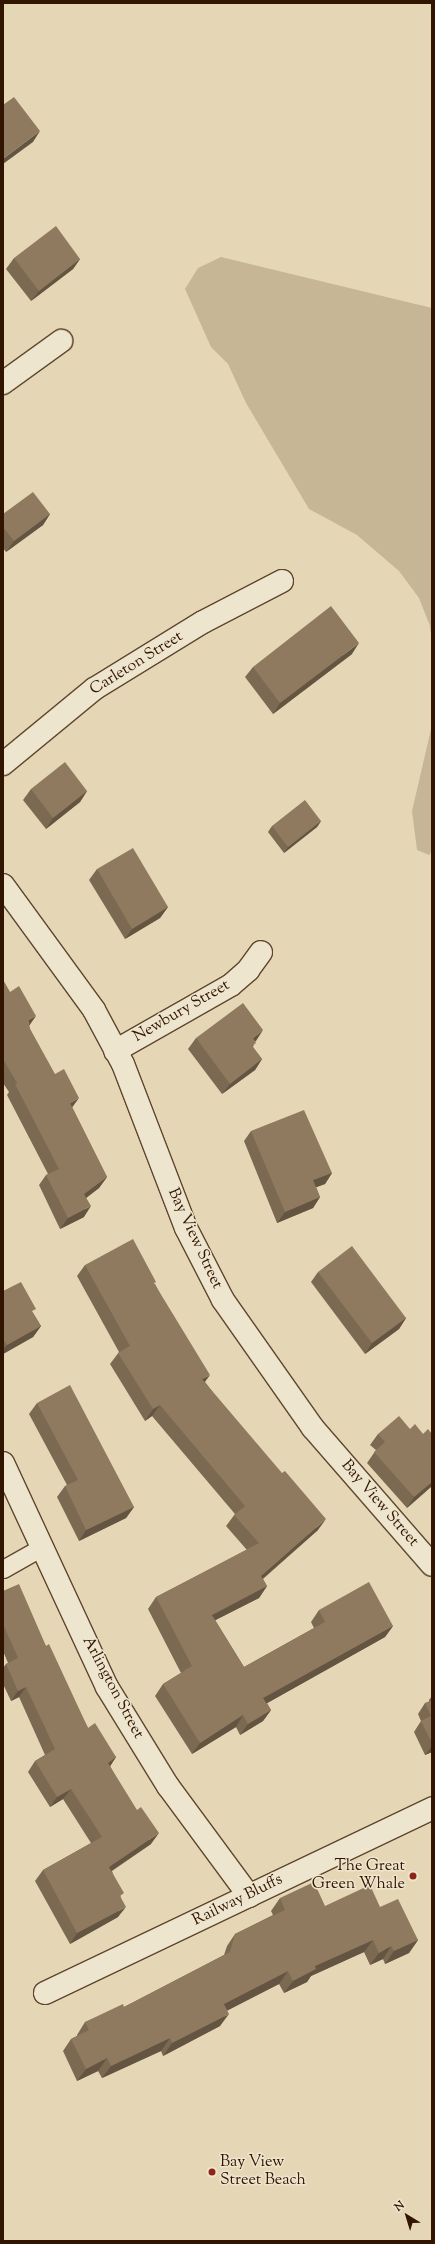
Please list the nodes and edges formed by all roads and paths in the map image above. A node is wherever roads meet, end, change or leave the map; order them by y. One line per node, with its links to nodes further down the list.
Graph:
1 (61, 341): 2 (street)
2 (3, 383)
3 (282, 581): 4 (street, Carleton Street)
4 (3, 764)
5 (3, 885): 7 (street, Bay View Street)
6 (261, 952): 7 (street, Newbury Street)
7 (115, 1051): 10 (street, Bay View Street)
8 (3, 1463): 9 (street, Arlington Street)
9 (42, 1547): 11 (lane); 13 (street, Arlington Street)
10 (432, 1565)
11 (3, 1570)
12 (432, 1808): 13 (street, Railway Bluffs)
13 (249, 1896): 14 (street, Railway Bluffs)
14 (45, 1993)

